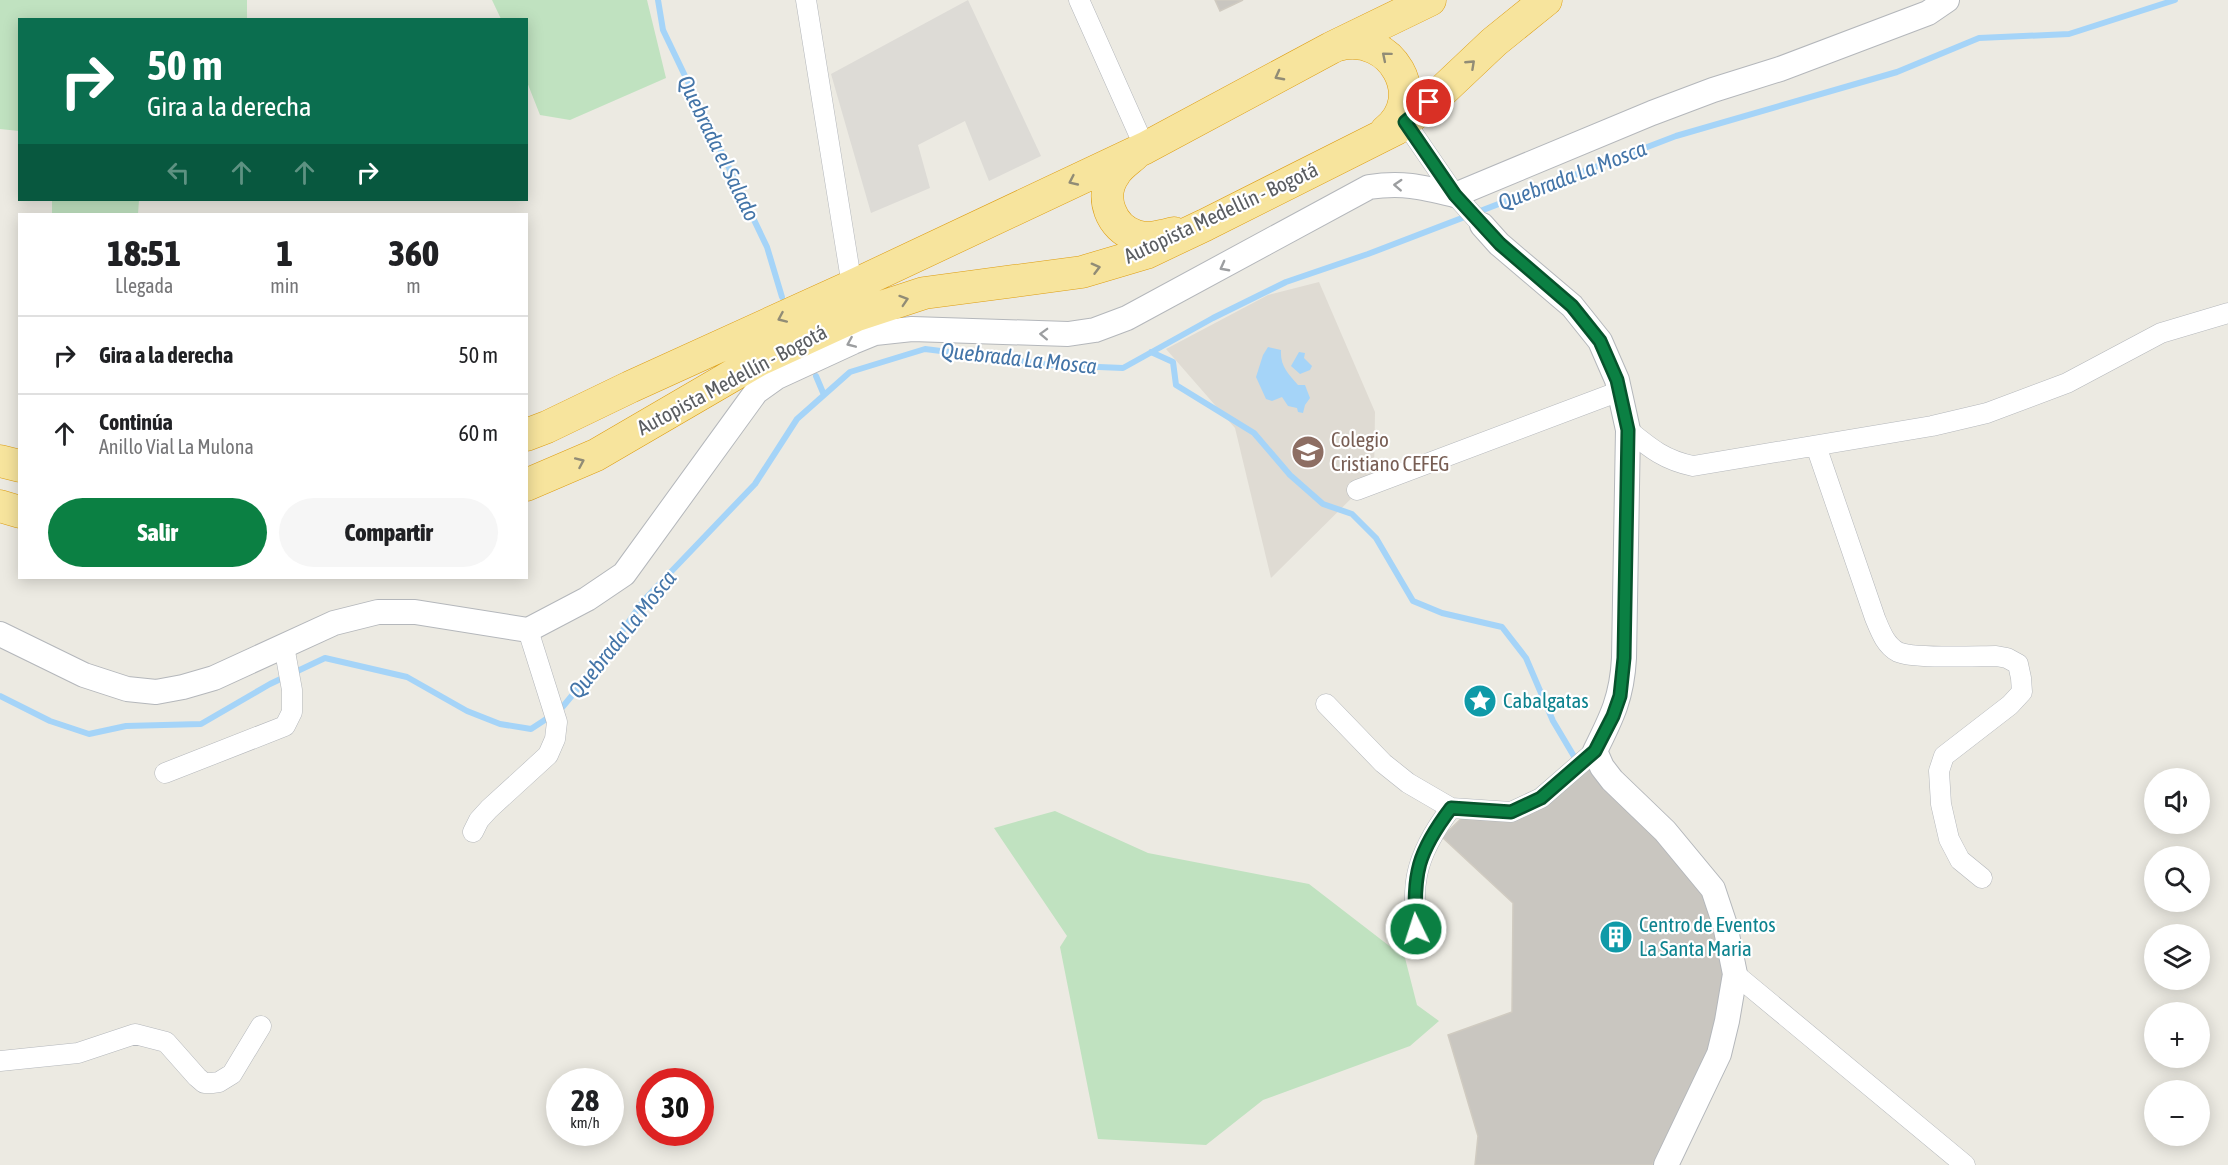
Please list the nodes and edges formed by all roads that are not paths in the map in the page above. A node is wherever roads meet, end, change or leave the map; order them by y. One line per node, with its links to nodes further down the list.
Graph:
1 (806, 0): 12 (street)
2 (1079, 0): 9 (street)
3 (1430, 0): 6 (highway, Autopista Medellín - Bogotá)
4 (1546, 0): 7 (highway, Autopista Medellín - Bogotá, one-way to 4)
5 (1947, 0): 10 (street)
6 (1331, 48): 8 (highway, one-way to 6); 9 (highway, Autopista Medellín - Bogotá, one-way to 9)
7 (1405, 122): 8 (highway, Autopista Medellín - Bogotá); 10 (street)
8 (1376, 139): 11 (highway, Autopista Medellín - Bogotá)
9 (1145, 148): 11 (highway); 12 (highway, Autopista Medellín - Bogotá, one-way to 12)
10 (1468, 209): 14 (street); 24 (street, one-way to 24)
11 (1205, 225): 20 (highway, Autopista Medellín - Bogotá, one-way to 11)
12 (852, 286): 16 (highway, Autopista Medellín - Bogotá, one-way to 16)
13 (2228, 313): 17 (street)
14 (1620, 391): 15 (street); 21 (street)
15 (1628, 430): 17 (street); 28 (street)
16 (528, 434)
17 (1816, 446): 32 (street)
18 (0, 460): 19 (highway)
19 (18, 465)
20 (528, 484)
21 (1357, 489)
22 (0, 506): 23 (highway)
23 (18, 511)
24 (528, 630): 26 (street); 31 (street)
25 (0, 634): 26 (street)
26 (285, 656): 29 (street)
27 (1326, 705): 30 (street)
28 (1592, 754): 30 (street); 34 (street)
29 (165, 773)
30 (1451, 808): 33 (street)
31 (473, 832)
32 (1982, 878)
33 (1421, 949)
34 (1735, 974): 37 (street); 38 (street)
35 (261, 1026): 36 (street)
36 (0, 1061)
37 (1666, 1165)
38 (1965, 1165)

